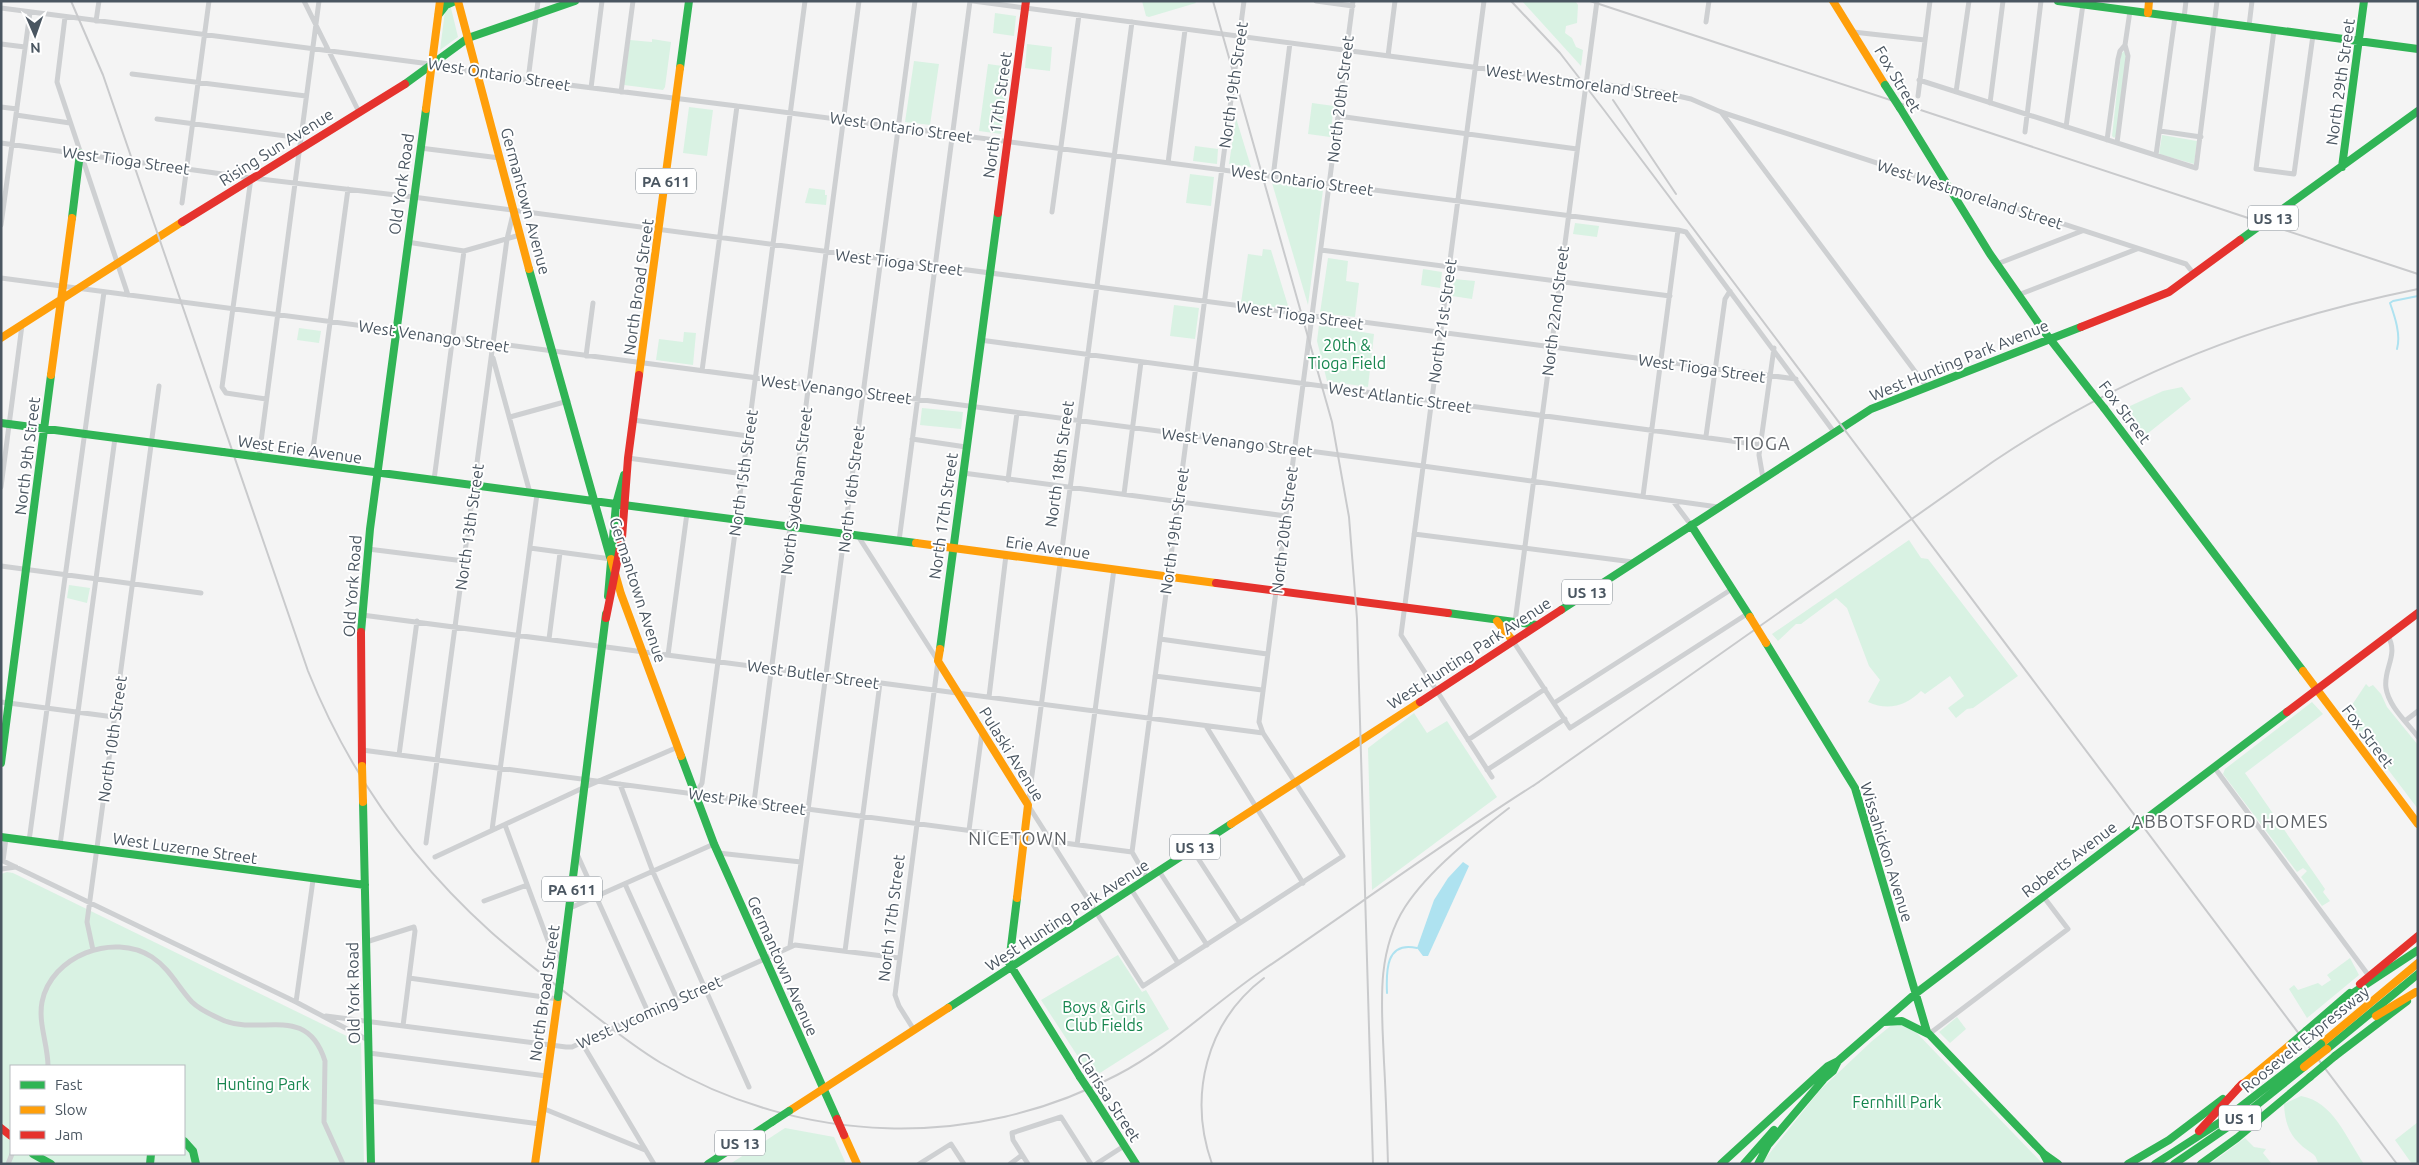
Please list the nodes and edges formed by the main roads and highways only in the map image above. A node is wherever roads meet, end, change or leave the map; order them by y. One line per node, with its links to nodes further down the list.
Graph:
1 (440, 1): 11 (main road, Old York Road)
2 (457, 1): 11 (main road); 12 (main road, Germantown Avenue)
3 (575, 1): 12 (main road, Rising Sun Avenue)
4 (689, 1): 24 (main road, North Broad Street / PA 611)
5 (1833, 1): 21 (main road, Fox Street, bridge)
6 (2058, 1): 10 (main road)
7 (2149, 1): 10 (main road)
8 (2364, 1): 13 (main road, North 29th Street)
9 (1025, 4): 30 (main road, North 17th Street)
10 (2148, 13): 13 (main road)
11 (438, 16): 15 (main road, Old York Road)
12 (468, 38): 15 (main road, Rising Sun Avenue); 26 (main road, Germantown Avenue)
13 (2359, 41): 14 (main road); 18 (main road, North 29th Street)
14 (2418, 49)
15 (432, 64): 19 (main road, Rising Sun Avenue); 25 (main road, Old York Road)
16 (2418, 111): 18 (main road, West Hunting Park Avenue / US 13)
17 (80, 153): 19 (main road, North 9th Street)
18 (2342, 167): 21 (main road, West Hunting Park Avenue / US 13)
19 (60, 300): 20 (main road, Rising Sun Avenue); 23 (main road, North 9th Street)
20 (1, 338)
21 (2050, 338): 29 (main road, West Hunting Park Avenue / US 13); 39 (main road, Fox Street, bridge)
22 (6, 424): 23 (main road, West Erie Avenue)
23 (45, 429): 25 (main road, West Erie Avenue, bridge); 40 (main road, North 9th Street)
24 (628, 458): 27 (main road, North Broad Street / PA 611); 28 (main road, North Broad Street / PA 611)
25 (376, 472): 26 (main road, West Erie Avenue); 45 (main road, Old York Road, bridge)
26 (595, 501): 27 (main road, Erie Avenue); 31 (main road, Germantown Avenue)
27 (616, 504): 28 (main road, Erie Avenue); 31 (main road, North Broad Street / PA 611)
28 (626, 505): 30 (main road, Erie Avenue); 32 (main road, North Broad Street / PA 611)
29 (1691, 525): 36 (main road, West Hunting Park Avenue / US 13); 52 (main road, Wissahickon Avenue, bridge)
30 (952, 548): 35 (main road, Erie Avenue); 38 (main road, North 17th Street)
31 (611, 559): 32 (main road, Germantown Avenue); 34 (main road, North Broad Street / PA 611)
32 (616, 580): 34 (main road, North Broad Street / PA 611); 62 (main road, Germantown Avenue)
33 (2418, 613): 39 (main road, Roberts Avenue)
34 (606, 618): 70 (main road, North Broad Street / PA 611, bridge)
35 (1497, 621): 36 (main road, Erie Avenue); 37 (main road)
36 (1537, 625): 37 (main road, West Hunting Park Avenue / US 13)
37 (1513, 641): 49 (main road, West Hunting Park Avenue / US 13)
38 (938, 662): 42 (main road, Pulaski Avenue)
39 (2317, 690): 43 (main road, Fox Street); 52 (main road, Roberts Avenue)
40 (5, 702): 41 (main road, North 9th Street)
41 (1, 762)
42 (1028, 805): 49 (main road, North 18th Street)
43 (2418, 824)
44 (4, 838): 45 (main road, West Luzerne Street)
45 (365, 885): 69 (main road, Old York Road)
46 (2418, 936): 53 (main road)
47 (2418, 950): 53 (main road)
48 (2418, 963): 57 (main road, Roosevelt Expressway / US 1)
49 (1011, 969): 62 (main road, West Hunting Park Avenue / US 13); 73 (main road, Clarissa Street, bridge)
50 (2418, 974): 55 (main road, Roosevelt Expressway / US 1)
51 (2417, 992): 55 (main road); 82 (main road, bridge)
52 (1915, 994): 54 (main road, Roberts Avenue); 56 (main road, Wissahickon Avenue)
53 (2346, 997): 61 (main road, bridge)
54 (1882, 1022): 56 (main road); 58 (main road, Roberts Avenue)
55 (2361, 1022): 57 (main road, Roosevelt Expressway / US 1)
56 (1929, 1034): 65 (main road, Wissahickon Avenue)
57 (2324, 1046): 59 (main road, Roosevelt Expressway / US 1, bridge)
58 (1838, 1061): 60 (main road, Roberts Avenue); 74 (main road, Roberts Avenue)
59 (2302, 1064): 64 (main road, Roosevelt Expressway / US 1); 81 (main road, Roosevelt Expressway / US 1)
60 (1823, 1080): 75 (main road, Roberts Avenue); 76 (main road)
61 (2242, 1084): 64 (main road); 79 (main road)
62 (823, 1089): 71 (main road, West Hunting Park Avenue / US 13, bridge); 72 (main road, Germantown Avenue, bridge)
63 (185, 1142): 67 (main road)
64 (2183, 1147): 80 (main road, Roosevelt Expressway / US 1)
65 (2043, 1153): 77 (main road, Wissahickon Avenue); 78 (main road, Wissahickon Avenue)
66 (35, 1155): 68 (main road)
67 (197, 1162)
68 (52, 1164)
69 (371, 1164)
70 (535, 1164)
71 (708, 1164)
72 (857, 1164)
73 (1136, 1164)
74 (1722, 1164)
75 (1744, 1164)
76 (1758, 1164)
77 (2049, 1164)
78 (2058, 1164)
79 (2128, 1164)
80 (2155, 1164)
81 (2174, 1164)
82 (2200, 1164)

